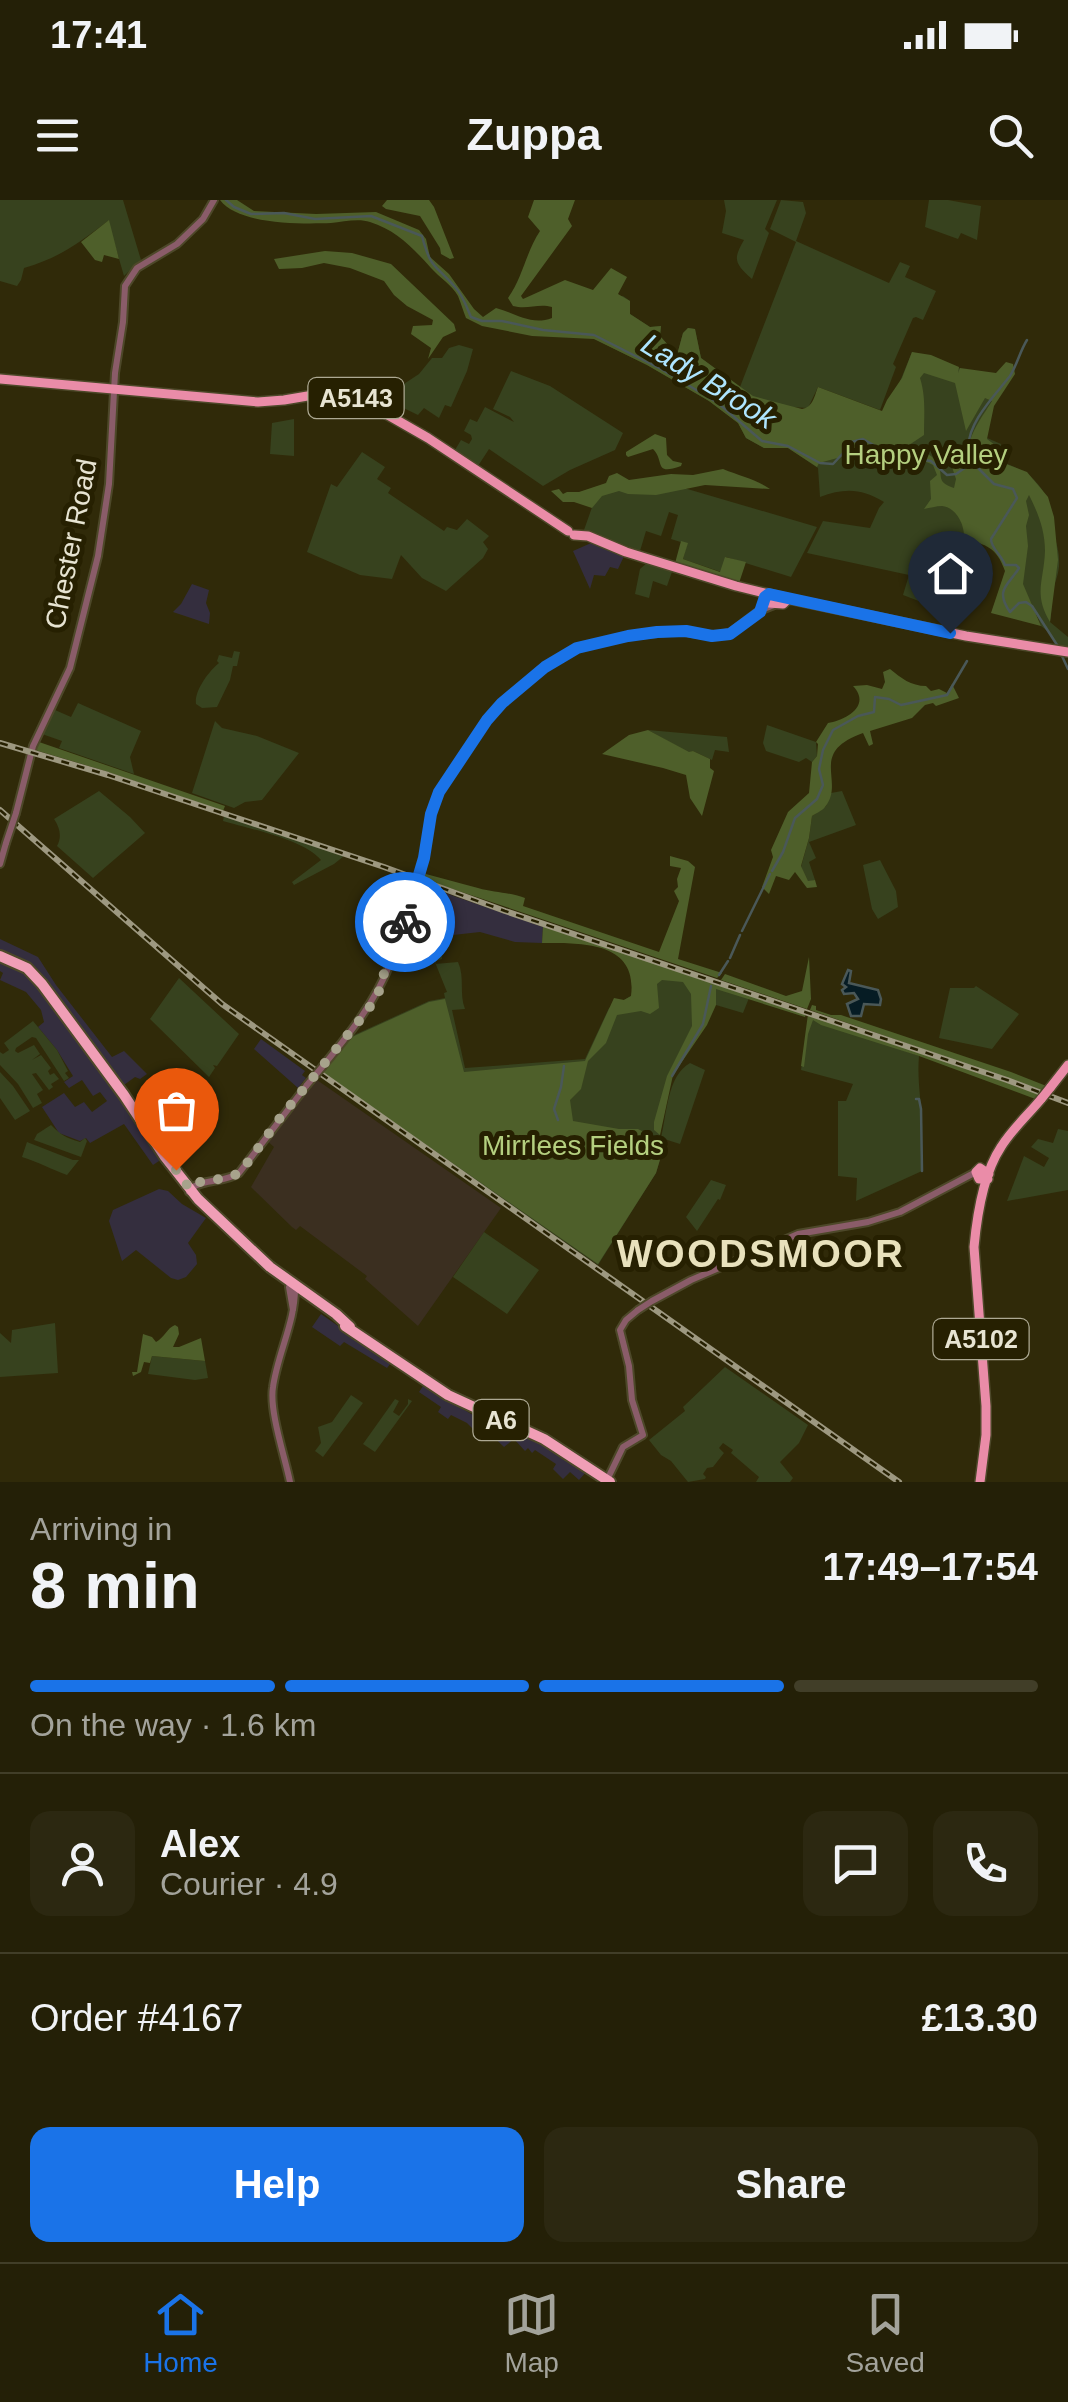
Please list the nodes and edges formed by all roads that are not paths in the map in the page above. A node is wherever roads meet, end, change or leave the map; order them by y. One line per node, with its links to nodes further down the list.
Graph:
1 (214, 200): 3 (street, Chester Road)
2 (0, 379): 3 (main road, A5143)
3 (114, 390): 4 (main road, A5143); 8 (street, Chester Road, bridge)
4 (766, 597): 5 (main road); 6 (street)
5 (786, 601): 6 (street); 7 (main road)
6 (760, 612): 12 (street, bridge)
7 (1062, 651)
8 (0, 864)
9 (0, 956): 12 (highway, A6)
10 (1068, 1066): 11 (main road, A5102, bridge)
11 (980, 1176): 15 (street, bridge); 17 (main road, A5102)
12 (196, 1192): 13 (highway, A6)
13 (294, 1295): 14 (highway, A6); 14 (highway, A6); 16 (street)
14 (350, 1328): 15 (highway, A6)
15 (609, 1481)
16 (290, 1482)
17 (980, 1482)

